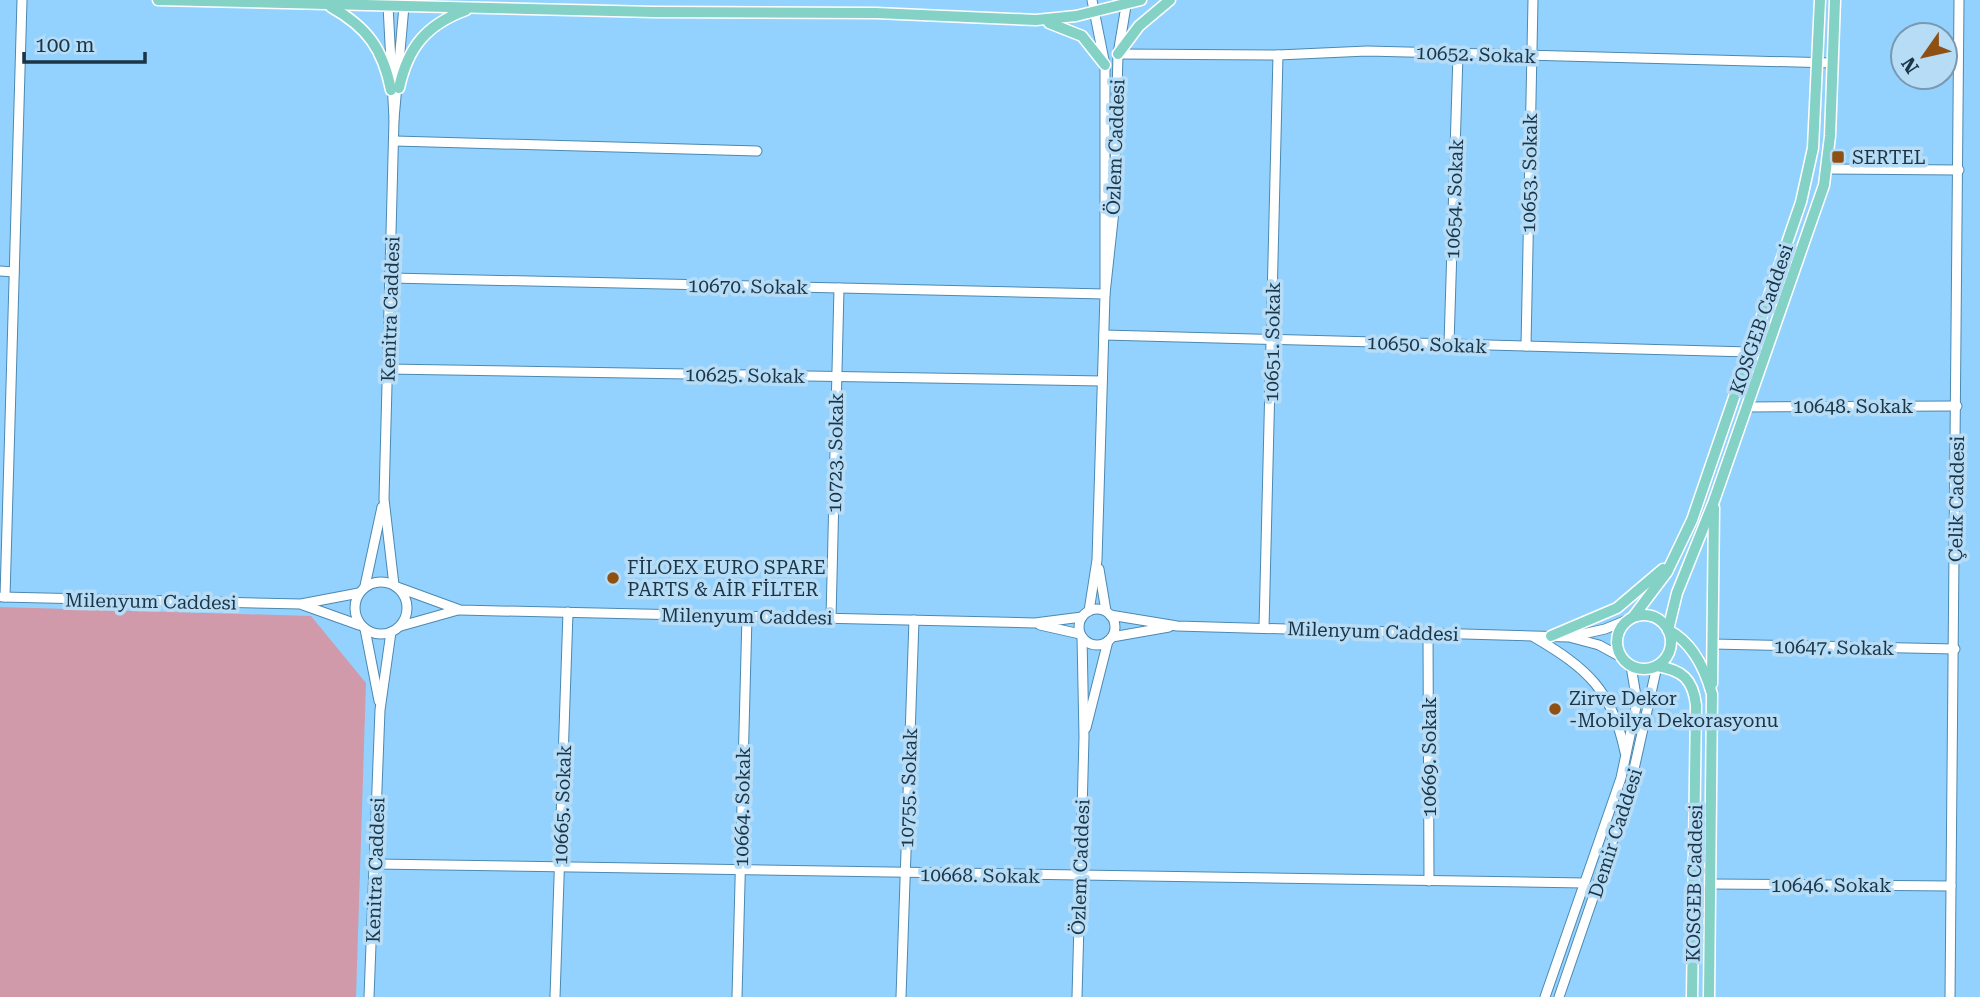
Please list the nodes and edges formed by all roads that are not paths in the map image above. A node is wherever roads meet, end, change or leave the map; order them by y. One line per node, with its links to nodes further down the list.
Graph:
1 (22, 0): 30 (street)
2 (158, 0): 11 (main road)
3 (1093, 0): 15 (street, Özlem Caddesi)
4 (1141, 0): 10 (main road)
5 (1170, 0): 17 (main road)
6 (1533, 0): 20 (street, 10653. Sokak)
7 (1820, 0): 21 (main road, KOSGEB Caddesi)
8 (1835, 0): 22 (main road, KOSGEB Caddesi)
9 (1959, 0): 28 (street, Çelik Caddesi)
10 (1127, 2): 15 (main road); 17 (street, Özlem Caddesi)
11 (328, 5): 12 (main road); 24 (main road)
12 (388, 6): 13 (main road); 24 (street, Kenitra Caddesi)
13 (404, 6): 14 (main road); 24 (street, Kenitra Caddesi)
14 (475, 8): 16 (main road); 24 (main road)
15 (1095, 12): 16 (main road); 23 (street, Özlem Caddesi)
16 (1036, 20): 23 (main road)
17 (1118, 54): 19 (street, 10652. Sokak); 33 (street, Özlem Caddesi)
18 (1458, 54): 19 (street, 10652. Sokak); 20 (street, 10652. Sokak); 36 (street, 10654. Sokak)
19 (1278, 55): 35 (street, 10651. Sokak)
20 (1531, 56): 21 (street, 10652. Sokak); 37 (street, 10653. Sokak)
21 (1818, 63): 22 (street, 10652. Sokak); 38 (main road, KOSGEB Caddesi)
22 (1833, 64): 27 (main road, KOSGEB Caddesi)
23 (1105, 65): 33 (street, Özlem Caddesi)
24 (395, 89): 25 (street, Kenitra Caddesi)
25 (395, 141): 26 (street); 31 (street, Kenitra Caddesi)
26 (757, 151)
27 (1827, 169): 28 (street); 43 (main road, KOSGEB Caddesi)
28 (1959, 170): 42 (street, Çelik Caddesi)
29 (0, 271): 30 (street)
30 (14, 272): 50 (street)
31 (391, 278): 32 (street, 10670. Sokak); 39 (street, Kenitra Caddesi)
32 (839, 288): 33 (street, 10670. Sokak); 40 (street, 10723. Sokak)
33 (1105, 294): 34 (street, Özlem Caddesi)
34 (1104, 335): 35 (street, 10650. Sokak); 41 (street, Özlem Caddesi)
35 (1272, 340): 36 (street, 10650. Sokak); 64 (street, 10651. Sokak)
36 (1449, 344): 37 (street, 10650. Sokak)
37 (1526, 346): 38 (street, 10650. Sokak)
38 (1750, 352): 46 (main road, KOSGEB Caddesi)
39 (388, 369): 40 (street, 10625. Sokak); 44 (street, Kenitra Caddesi)
40 (837, 376): 41 (street, 10625. Sokak); 57 (street, 10723. Sokak)
41 (1102, 381): 47 (street, Özlem Caddesi)
42 (1957, 406): 43 (street, 10648. Sokak); 74 (street, Çelik Caddesi)
43 (1748, 407): 45 (main road, KOSGEB Caddesi)
44 (384, 499): 48 (street); 49 (street)
45 (1714, 501): 65 (main road, KOSGEB Caddesi); 73 (main road, KOSGEB Caddesi)
46 (1677, 554): 58 (main road, KOSGEB Caddesi); 70 (main road)
47 (1097, 560): 54 (street, Özlem Caddesi); 55 (street, Özlem Caddesi)
48 (395, 586): 49 (street); 52 (street); 61 (street)
49 (362, 589): 51 (street); 63 (street)
50 (2, 597): 51 (street, Milenyum Caddesi)
51 (302, 604): 63 (street)
52 (460, 610): 53 (street, Milenyum Caddesi); 61 (street)
53 (568, 612): 56 (street, Milenyum Caddesi); 83 (street, 10665. Sokak)
54 (1108, 613): 55 (street); 62 (street); 72 (street)
55 (1085, 614): 60 (street); 68 (street)
56 (747, 616): 57 (street, Milenyum Caddesi); 84 (street, 10664. Sokak)
57 (831, 618): 59 (street, Milenyum Caddesi)
58 (1630, 618): 65 (main road); 71 (street, Milenyum Caddesi); 75 (main road)
59 (914, 620): 60 (street, Milenyum Caddesi); 85 (street, 10755. Sokak)
60 (1035, 623): 68 (street)
61 (401, 626): 66 (street)
62 (1177, 626): 64 (street, Milenyum Caddesi); 72 (street)
63 (363, 627): 66 (street); 79 (street)
64 (1264, 628): 67 (street, Milenyum Caddesi)
65 (1668, 630): 77 (main road); 78 (main road, KOSGEB Caddesi)
66 (391, 632): 79 (street)
67 (1428, 633): 69 (street, Milenyum Caddesi); 87 (street, 10669. Sokak)
68 (1081, 635): 72 (street); 80 (street, Özlem Caddesi)
69 (1533, 636): 70 (street, Milenyum Caddesi); 81 (street)
70 (1551, 636): 71 (street, Milenyum Caddesi)
71 (1569, 637): 75 (street, Milenyum Caddesi)
72 (1110, 639): 80 (street, Özlem Caddesi)
73 (1713, 644): 74 (street, 10647. Sokak); 78 (main road, KOSGEB Caddesi)
74 (1955, 649): 90 (street, Çelik Caddesi)
75 (1621, 657): 76 (main road)
76 (1631, 666): 77 (main road); 81 (street, Demir Caddesi)
77 (1657, 666): 97 (street, Demir Caddesi); 98 (main road, KOSGEB Caddesi)
78 (1712, 694): 89 (main road, KOSGEB Caddesi)
79 (380, 710): 82 (street, Kenitra Caddesi)
80 (1084, 737): 86 (street, Özlem Caddesi)
81 (1626, 757): 88 (street, Demir Caddesi)
82 (375, 864): 83 (street, 10668. Sokak); 91 (street, Kenitra Caddesi)
83 (559, 868): 84 (street, 10668. Sokak); 92 (street, 10665. Sokak)
84 (740, 871): 85 (street, 10668. Sokak); 93 (street, 10664. Sokak)
85 (905, 874): 86 (street, 10668. Sokak); 94 (street, 10755. Sokak)
86 (1080, 877): 87 (street, 10668. Sokak); 95 (street, Özlem Caddesi)
87 (1429, 881): 88 (street, 10668. Sokak)
88 (1584, 883): 96 (street, Demir Caddesi)
89 (1710, 884): 90 (street, 10646. Sokak); 99 (main road, KOSGEB Caddesi)
90 (1951, 886): 100 (street, Çelik Caddesi)
91 (372, 994)
92 (555, 997)
93 (737, 997)
94 (901, 997)
95 (1077, 997)
96 (1545, 997)
97 (1559, 997)
98 (1692, 997)
99 (1709, 997)
100 (1950, 997)

